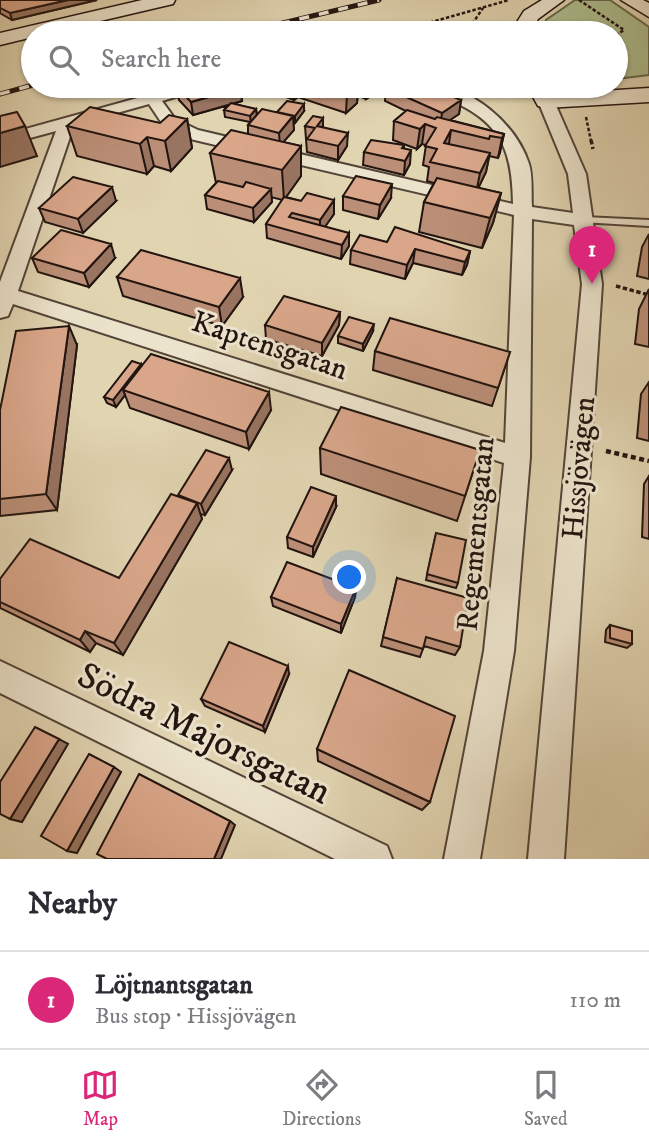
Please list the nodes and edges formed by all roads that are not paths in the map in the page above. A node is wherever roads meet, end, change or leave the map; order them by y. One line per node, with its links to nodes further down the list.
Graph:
1 (128, 0): 6 (main road)
2 (166, 0): 7 (main road)
3 (555, 0): 8 (main road)
4 (630, 0): 5 (main road)
5 (649, 10)
6 (35, 21)
7 (77, 21)
8 (527, 21)
9 (21, 24): 10 (main road)
10 (0, 29)
11 (21, 34): 12 (main road)
12 (0, 39)
13 (649, 82): 14 (main road)
14 (628, 84)
15 (628, 94): 16 (main road)
16 (649, 95)
17 (152, 98): 20 (street); 22 (street)
18 (459, 98): 22 (street, Regementsgatan)
19 (544, 98): 23 (street, Hissjövägen)
20 (67, 122): 21 (street); 25 (street)
21 (0, 141)
22 (523, 212): 23 (street); 26 (street, Regementsgatan)
23 (584, 220): 24 (lane); 30 (street, Hissjövägen)
24 (649, 223)
25 (2, 302): 26 (street, Kaptensgatan)
26 (517, 457): 29 (street, Regementsgatan)
27 (0, 677): 28 (street, Södra Majorsgatan)
28 (374, 859)
29 (462, 859)
30 (546, 859)

